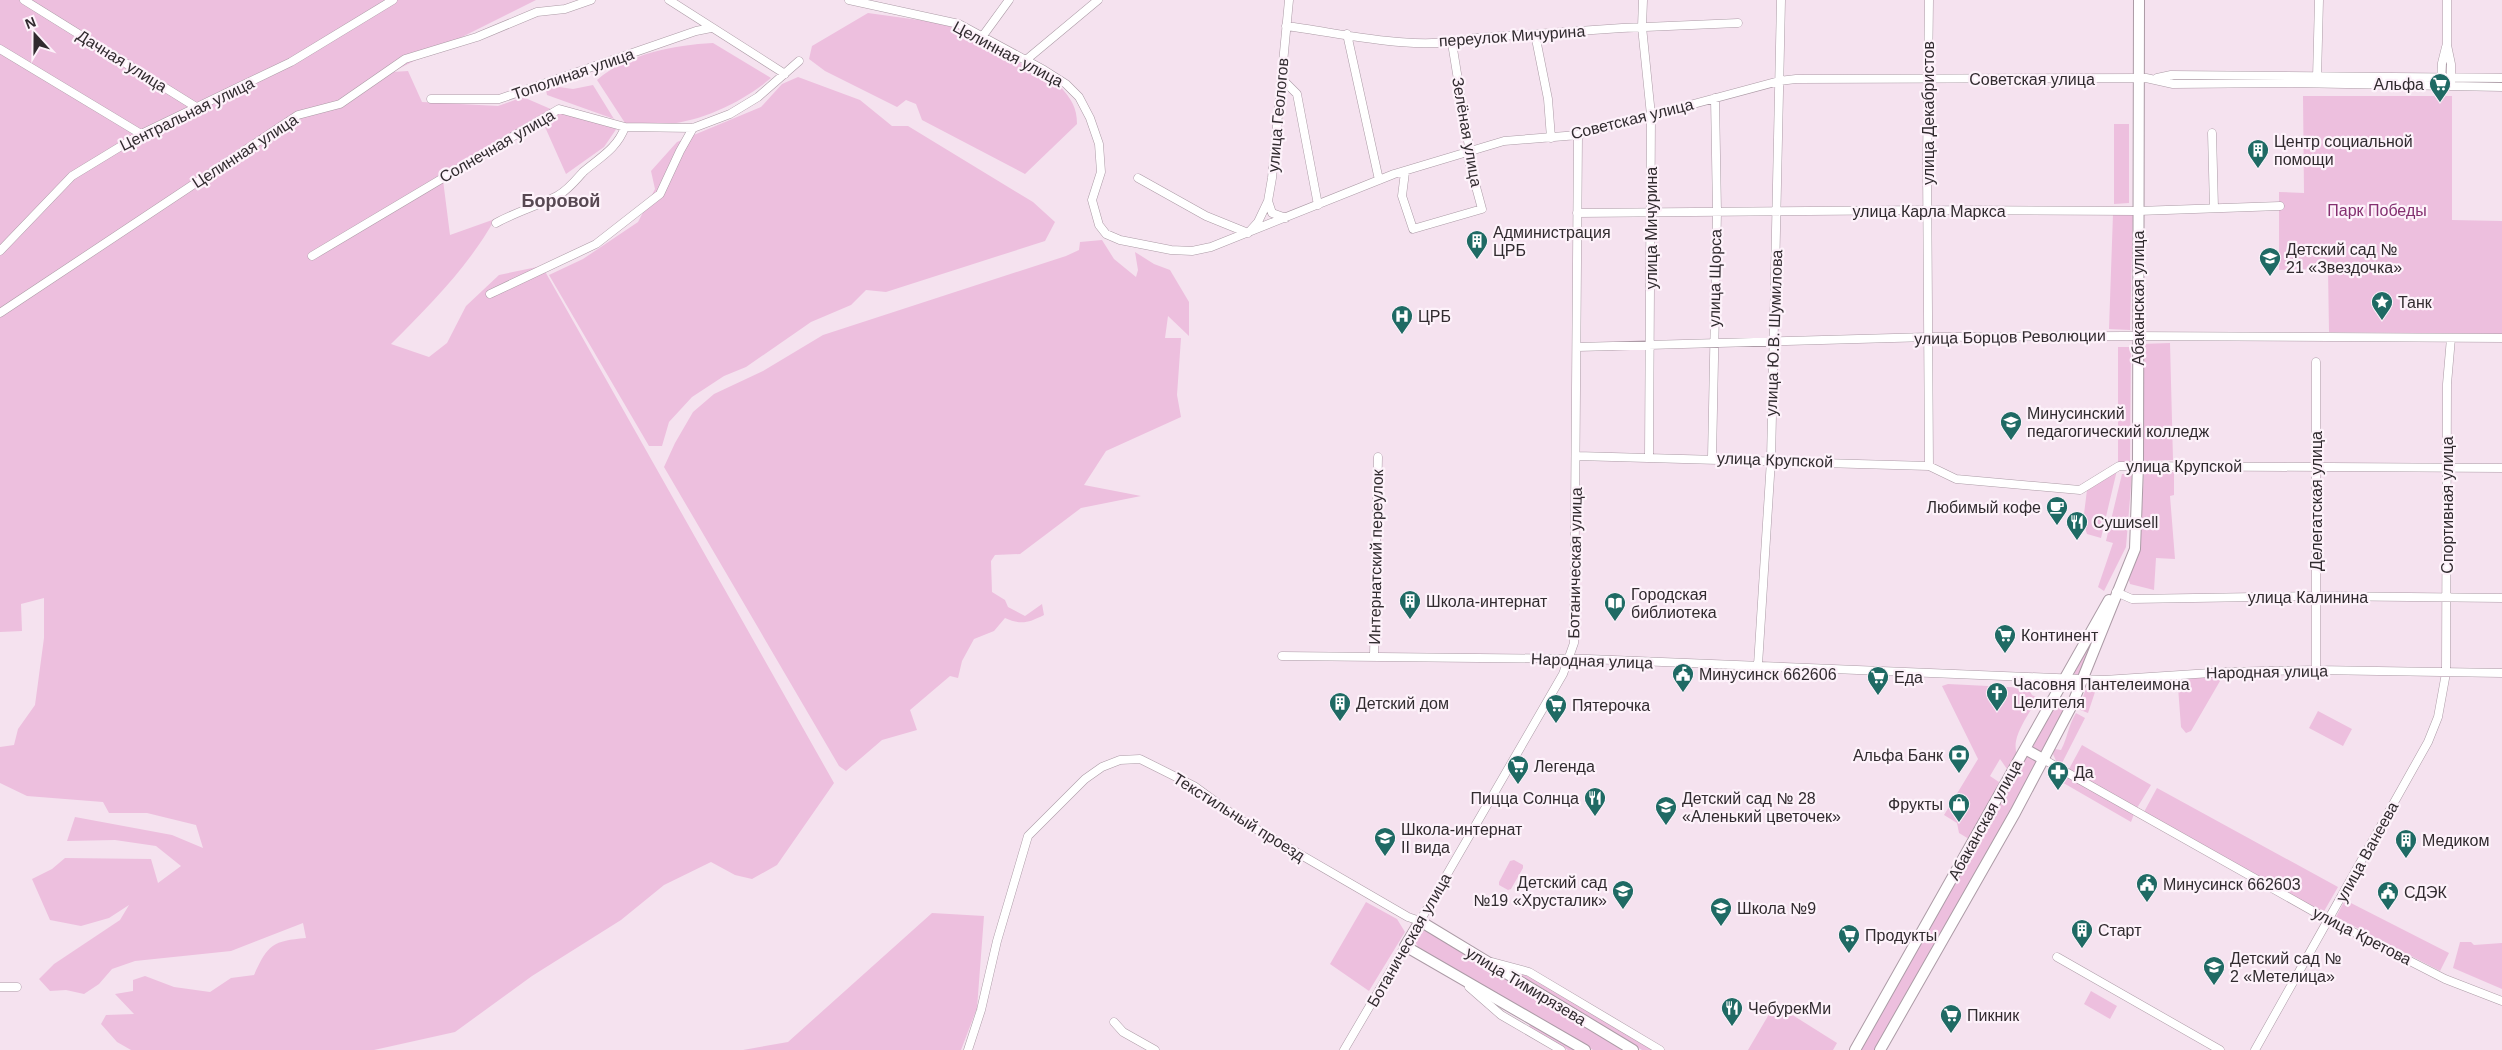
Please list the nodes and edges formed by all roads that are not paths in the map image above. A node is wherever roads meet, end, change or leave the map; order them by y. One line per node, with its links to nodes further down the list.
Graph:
1 (24, 0): 41 (street, Дачная улица)
2 (393, 0): 41 (street, Центральная улица)
3 (591, 0): 70 (street, Целинная улица)
4 (669, 0): 18 (street)
5 (849, 0): 21 (street, Целинная улица)
6 (1009, 0): 21 (street)
7 (1098, 0): 25 (street)
8 (1289, 0): 16 (street, улица Геологов)
9 (1643, 0): 17 (street, улица Мичурина)
10 (1781, 0): 35 (street, улица Ю.В. Шумилова)
11 (1929, 0): 32 (street, улица Декабристов)
12 (2138, 0): 33 (main road, Абаканская улица)
13 (2319, 0): 34 (street)
14 (2447, 0): 23 (street)
15 (1738, 23): 17 (street, переулок Мичурина)
16 (1286, 26): 19 (street, переулок Мичурина); 28 (street, улица Геологов)
17 (1642, 27): 20 (street, переулок Мичурина); 42 (street, улица Мичурина)
18 (711, 28): 27 (street); 40 (street, Тополиная улица)
19 (1347, 34): 22 (street, переулок Мичурина); 52 (street)
20 (1535, 34): 22 (street, переулок Мичурина); 48 (street)
21 (982, 37): 25 (street, Целинная улица)
22 (1452, 43): 49 (street, Зелёная улица)
23 (2447, 46): 29 (street); 30 (street)
24 (0, 49): 46 (street)
25 (1026, 60): 66 (street, Целинная улица)
26 (799, 62): 27 (street, Солнечная улица)
27 (785, 74): 44 (street, Солнечная улица)
28 (1281, 78): 53 (street, улица Геологов); 54 (street)
29 (2441, 78): 30 (street, Советская улица); 34 (street, Советская улица); 36 (street)
30 (2451, 78): 31 (street, Советская улица); 37 (street)
31 (2502, 78)
32 (1928, 79): 33 (street, Советская улица); 35 (street, Советская улица); 57 (street, улица Декабристов)
33 (2138, 79): 34 (street, Советская улица); 58 (main road, Абаканская улица)
34 (2317, 79): 36 (street, Советская улица)
35 (1779, 81): 39 (street, Советская улица); 61 (street, улица Ю.В. Шумилова)
36 (2442, 87): 37 (street, Советская улица)
37 (2451, 87): 38 (street, Советская улица)
38 (2502, 87)
39 (1715, 98): 42 (street, Советская улица); 60 (street, улица Щорса)
40 (431, 99)
41 (196, 107): 46 (street, Центральная улица)
42 (1652, 115): 47 (street, Советская улица); 59 (street, улица Мичурина)
43 (625, 127): 44 (street, Солнечная улица); 64 (street); 68 (street, Солнечная улица)
44 (694, 128): 69 (street)
45 (2212, 133): 56 (street)
46 (140, 134): 67 (street, Центральная улица)
47 (1578, 135): 48 (street, Советская улица); 62 (street, Ботаническая улица)
48 (1551, 138): 49 (street, Советская улица)
49 (1470, 153): 50 (street, Советская улица); 50 (street, Зелёная улица)
50 (1405, 172): 52 (street, Советская улица)
51 (1138, 178): 65 (street)
52 (1379, 180): 54 (street, Советская улица)
53 (1268, 201): 63 (street); 65 (street, улица Геологов)
54 (1318, 205): 63 (street, Советская улица)
55 (2280, 206): 56 (street, улица Карла Маркса)
56 (2214, 208): 58 (street, улица Карла Маркса)
57 (1928, 210): 58 (street, улица Карла Маркса); 61 (street, улица Карла Маркса); 72 (street, улица Декабристов)
58 (2138, 211): 71 (main road, Абаканская улица)
59 (1652, 212): 60 (street, улица Карла Маркса); 62 (street, улица Карла Маркса); 77 (street, улица Мичурина)
60 (1717, 212): 61 (street, улица Карла Маркса); 76 (street, улица Щорса)
61 (1778, 212): 75 (street, улица Ю.В. Шумилова)
62 (1577, 213): 78 (street, Ботаническая улица)
63 (1286, 218): 65 (street, Советская улица)
64 (496, 223)
65 (1248, 233): 66 (street, Советская улица)
66 (1106, 234)
67 (0, 251)
68 (312, 256)
69 (490, 294)
70 (0, 313)
71 (2138, 336): 72 (street, улица Борцов Революции); 73 (street, улица Борцов Революции); 86 (main road, Абаканская улица)
72 (1928, 337): 75 (street, улица Борцов Революции); 85 (street, улица Декабристов)
73 (2451, 338): 74 (street, улица Борцов Революции); 89 (street, Спортивная улица)
74 (2502, 338)
75 (1774, 342): 76 (street, улица Борцов Революции); 84 (street, улица Ю.В. Шумилова)
76 (1714, 343): 77 (street, улица Борцов Революции); 83 (street, улица Щорса)
77 (1650, 344): 78 (street, улица Борцов Революции); 82 (street, улица Мичурина)
78 (1578, 347): 80 (street, Ботаническая улица)
79 (2316, 362): 87 (street, Делегатская улица)
80 (1577, 456): 82 (street, улица Крупской); 96 (street, Ботаническая улица)
81 (1378, 457): 95 (street, Интернатский переулок)
82 (1649, 457): 83 (street, улица Крупской)
83 (1712, 458): 84 (street, улица Крупской)
84 (1771, 460): 85 (street, улица Крупской); 97 (street, улица Ю.В. Шумилова)
85 (1929, 466): 86 (street, улица Крупской)
86 (2138, 466): 87 (street, улица Крупской); 90 (main road, Абаканская улица)
87 (2316, 467): 89 (street, улица Крупской); 91 (street, Делегатская улица)
88 (2502, 468): 89 (street, улица Крупской)
89 (2447, 469): 92 (street, Спортивная улица)
90 (2116, 592): 91 (street, улица Калинина); 101 (main road, Абаканская улица); 102 (main road, Абаканская улица)
91 (2316, 596): 92 (street, улица Калинина); 98 (street, Делегатская улица)
92 (2446, 598): 93 (street, улица Калинина); 99 (street, Спортивная улица)
93 (2502, 598)
94 (1282, 656): 95 (street, Народная улица)
95 (1374, 658): 96 (street, Народная улица)
96 (1570, 659): 97 (street, Народная улица); 108 (street, Ботаническая улица)
97 (1758, 665): 101 (street, Народная улица)
98 (2316, 670): 99 (street, Народная улица); 102 (street, Народная улица)
99 (2446, 673): 100 (street, Народная улица); 107 (street, улица Ванеева)
100 (2502, 673)
101 (2064, 679): 102 (street, Народная улица); 103 (main road, Абаканская улица)
102 (2084, 679): 104 (main road, Абаканская улица)
103 (2054, 698): 104 (main road); 105 (main road, Абаканская улица)
104 (2072, 705): 106 (main road, Абаканская улица)
105 (2025, 749): 106 (main road); 124 (main road, Абаканская улица)
106 (2043, 760): 107 (street, улица Кретова); 125 (main road, Абаканская улица)
107 (2329, 919): 115 (street, улица Кретова); 127 (street, улица Ванеева)
108 (1420, 921): 109 (main road, Ботаническая улица); 111 (main road, улица Тимирязева); 117 (street, Текстильный проезд)
109 (1405, 946): 112 (main road, улица Тимирязева); 119 (street, Ботаническая улица)
110 (2057, 957): 126 (street)
111 (1482, 959): 122 (main road, улица Тимирязева); 123 (street)
112 (1458, 977): 120 (street); 121 (main road, улица Тимирязева)
113 (0, 987): 114 (street)
114 (17, 987)
115 (2502, 1002)
116 (1114, 1022): 118 (street)
117 (968, 1050)
118 (1155, 1050)
119 (1344, 1050)
120 (1561, 1050)
121 (1585, 1050)
122 (1633, 1050)
123 (1660, 1050)
124 (1856, 1050)
125 (1880, 1050)
126 (2220, 1050)
127 (2255, 1050)

